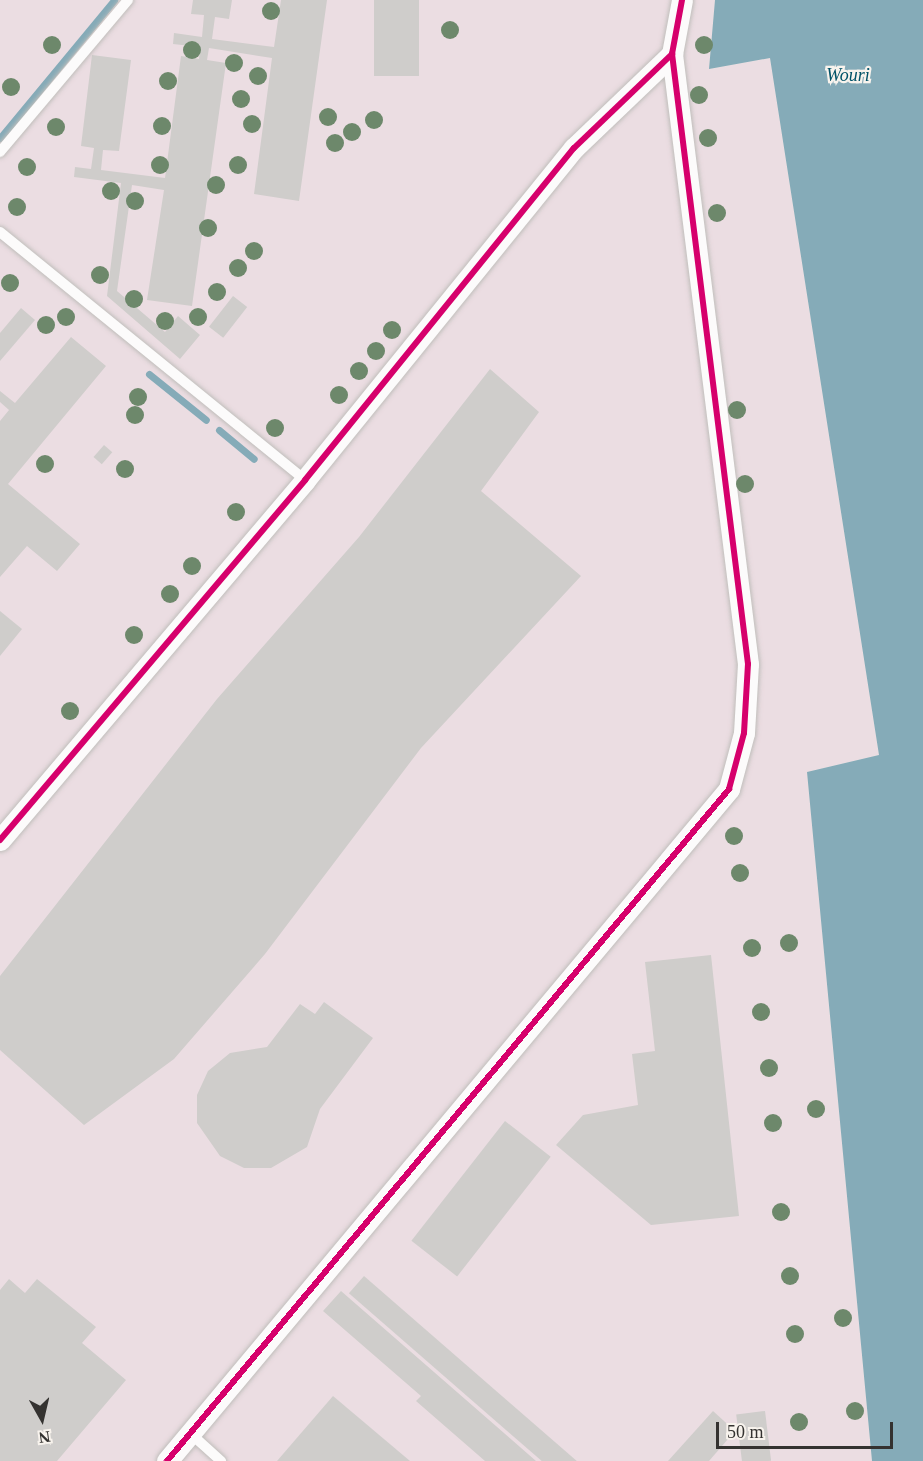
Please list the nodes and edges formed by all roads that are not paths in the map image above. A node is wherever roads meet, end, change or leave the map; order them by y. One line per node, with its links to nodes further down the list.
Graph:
1 (128, 0): 4 (lane)
2 (682, 0): 3 (street)
3 (672, 54): 6 (street); 8 (street)
4 (0, 152)
5 (0, 232): 6 (lane)
6 (305, 480): 7 (street)
7 (0, 840)
8 (190, 1434): 9 (street); 10 (lane)
9 (167, 1461)
10 (221, 1461)

